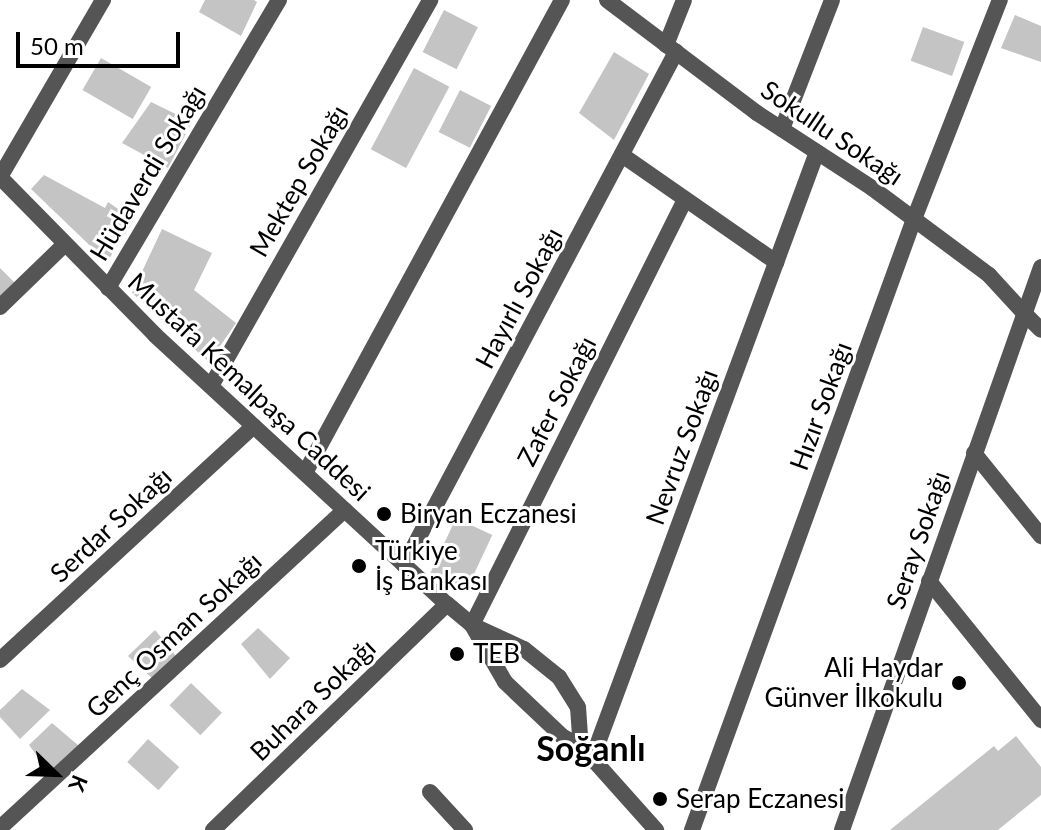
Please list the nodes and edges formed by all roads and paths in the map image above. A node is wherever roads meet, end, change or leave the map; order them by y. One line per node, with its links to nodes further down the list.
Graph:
1 (103, 0): 13 (street)
2 (279, 0): 19 (street, Hüdaverdi Sokağı)
3 (430, 0): 23 (street, Mektep Sokağı)
4 (562, 0): 26 (street)
5 (607, 0): 9 (street, Sokullu Sokağı)
6 (684, 0): 9 (street, Hayırlı Sokağı)
7 (832, 0): 10 (street)
8 (1000, 0): 15 (street, Hızır Sokağı)
9 (671, 48): 10 (street, Sokullu Sokağı); 12 (street, Hayırlı Sokağı)
10 (782, 129): 11 (street, Sokullu Sokağı)
11 (817, 152): 15 (street, Sokullu Sokağı); 17 (street, Nevruz Sokağı)
12 (622, 155): 14 (street); 29 (street, Hayırlı Sokağı)
13 (0, 177): 16 (street, Mustafa Kemalpaşa Caddesi)
14 (685, 199): 17 (street); 32 (street, Zafer Sokağı)
15 (914, 219): 21 (street, Sokullu Sokağı); 41 (street, Hızır Sokağı)
16 (64, 245): 19 (street, Mustafa Kemalpaşa Caddesi); 20 (street)
17 (776, 262): 35 (street, Nevruz Sokağı)
18 (1041, 267): 21 (street, Seray Sokağı)
19 (108, 288): 23 (street, Mustafa Kemalpaşa Caddesi)
20 (0, 307)
21 (1023, 312): 22 (street, Sokullu Sokağı); 25 (street, Seray Sokağı)
22 (1041, 330)
23 (211, 386): 24 (street, Mustafa Kemalpaşa Caddesi)
24 (254, 426): 26 (street, Mustafa Kemalpaşa Caddesi); 33 (street, Serdar Sokağı)
25 (974, 453): 28 (street); 30 (street, Seray Sokağı)
26 (305, 473): 27 (street, Mustafa Kemalpaşa Caddesi)
27 (345, 510): 29 (street, Mustafa Kemalpaşa Caddesi); 37 (street, Genç Osman Sokağı)
28 (1041, 536)
29 (404, 565): 31 (street, Mustafa Kemalpaşa Caddesi)
30 (929, 581): 34 (street); 42 (street, Seray Sokağı)
31 (447, 604): 32 (street, Mustafa Kemalpaşa Caddesi); 38 (street, Buhara Sokağı)
32 (472, 625): 35 (street); 35 (street)
33 (0, 660)
34 (1041, 720)
35 (586, 752): 40 (street)
36 (430, 792): 39 (street)
37 (0, 828)
38 (213, 830)
39 (465, 830)
40 (656, 830)
41 (692, 830)
42 (842, 830)

